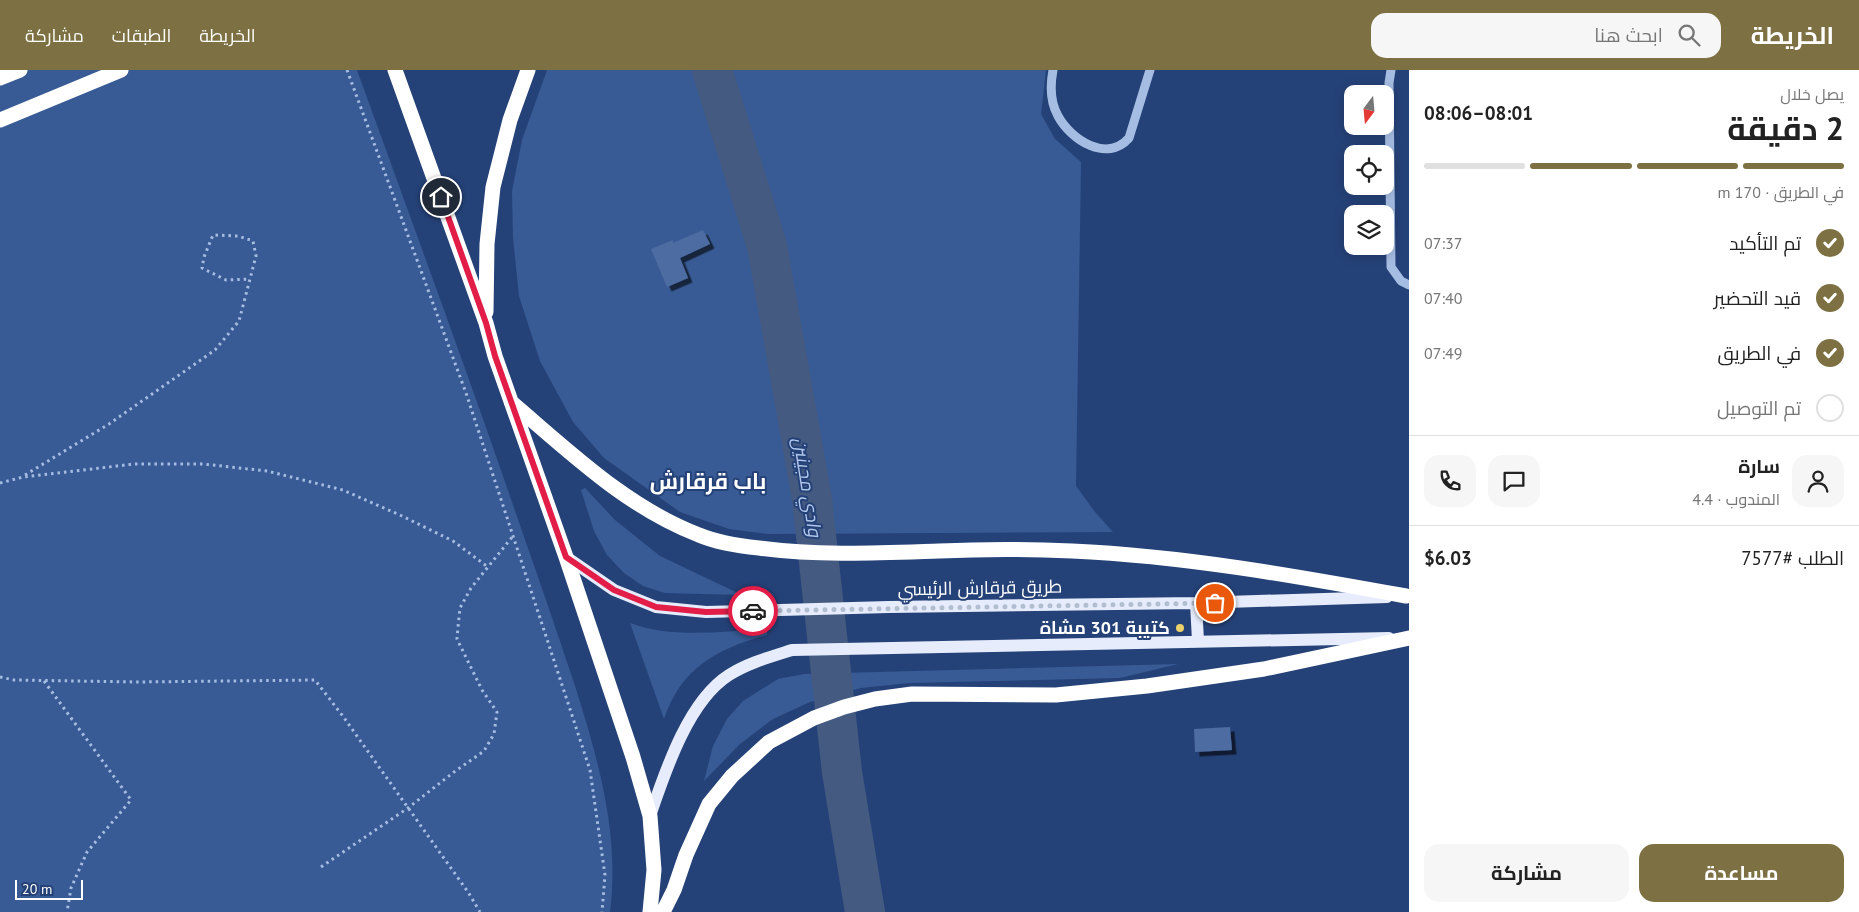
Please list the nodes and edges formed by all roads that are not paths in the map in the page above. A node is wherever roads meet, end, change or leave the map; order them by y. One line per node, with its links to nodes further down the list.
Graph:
1 (20, 70): 8 (highway)
2 (121, 70): 9 (highway)
3 (395, 70): 11 (highway)
4 (528, 70): 11 (highway)
5 (1052, 70): 6 (street)
6 (1150, 70)
7 (1391, 70): 10 (street)
8 (0, 78)
9 (0, 120)
10 (1409, 285)
11 (486, 323): 12 (highway)
12 (511, 402): 13 (highway); 14 (highway)
13 (566, 557): 15 (main road, طريق قرقارش الرئيسي); 18 (highway)
14 (1408, 596): 15 (main road, طريق قرقارش الرئيسي)
15 (1196, 603): 17 (main road)
16 (1409, 638): 17 (main road); 20 (highway)
17 (1198, 641): 18 (main road)
18 (650, 816): 19 (highway)
19 (650, 912)
20 (663, 912)

